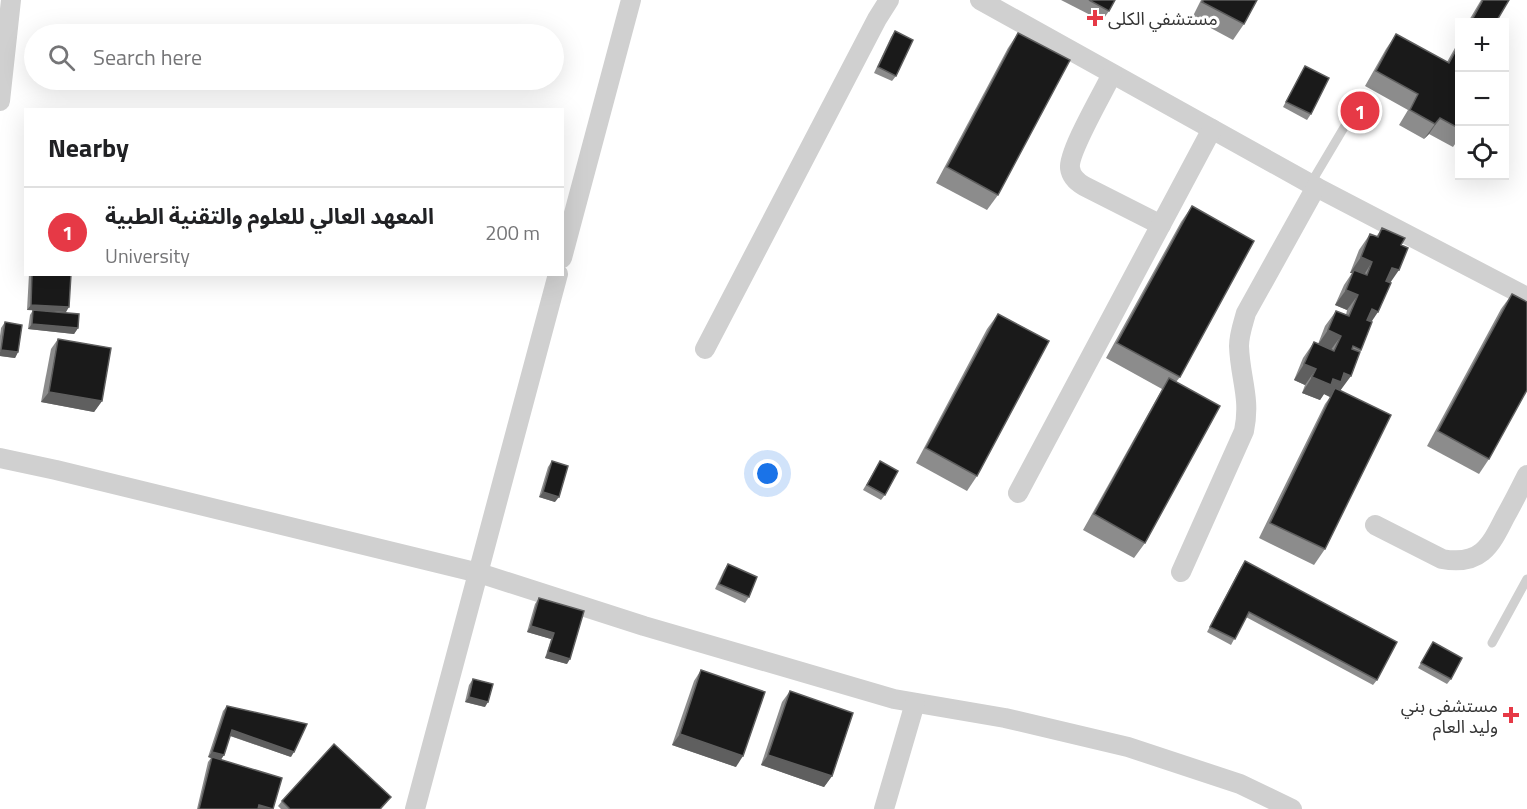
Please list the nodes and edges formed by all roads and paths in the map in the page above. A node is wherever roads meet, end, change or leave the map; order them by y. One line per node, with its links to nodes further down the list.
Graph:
1 (11, 0): 6 (street)
2 (631, 0): 11 (street)
3 (889, 0): 14 (street)
4 (980, 0): 5 (street)
5 (1112, 74): 8 (street); 10 (street)
6 (0, 101)
7 (1352, 114): 9 (lane)
8 (1212, 129): 9 (street); 10 (street)
9 (1313, 185): 13 (street); 19 (street)
10 (1161, 225): 17 (street)
11 (564, 251)
12 (557, 276): 20 (street)
13 (1527, 297)
14 (705, 349)
15 (0, 458): 20 (street)
16 (1527, 475): 18 (street)
17 (1018, 493)
18 (1375, 525)
19 (1180, 572)
20 (479, 573): 23 (street); 24 (street)
21 (1527, 579): 22 (lane)
22 (1492, 643)
23 (915, 703): 25 (street); 26 (street)
24 (415, 809)
25 (884, 809)
26 (1292, 809)

